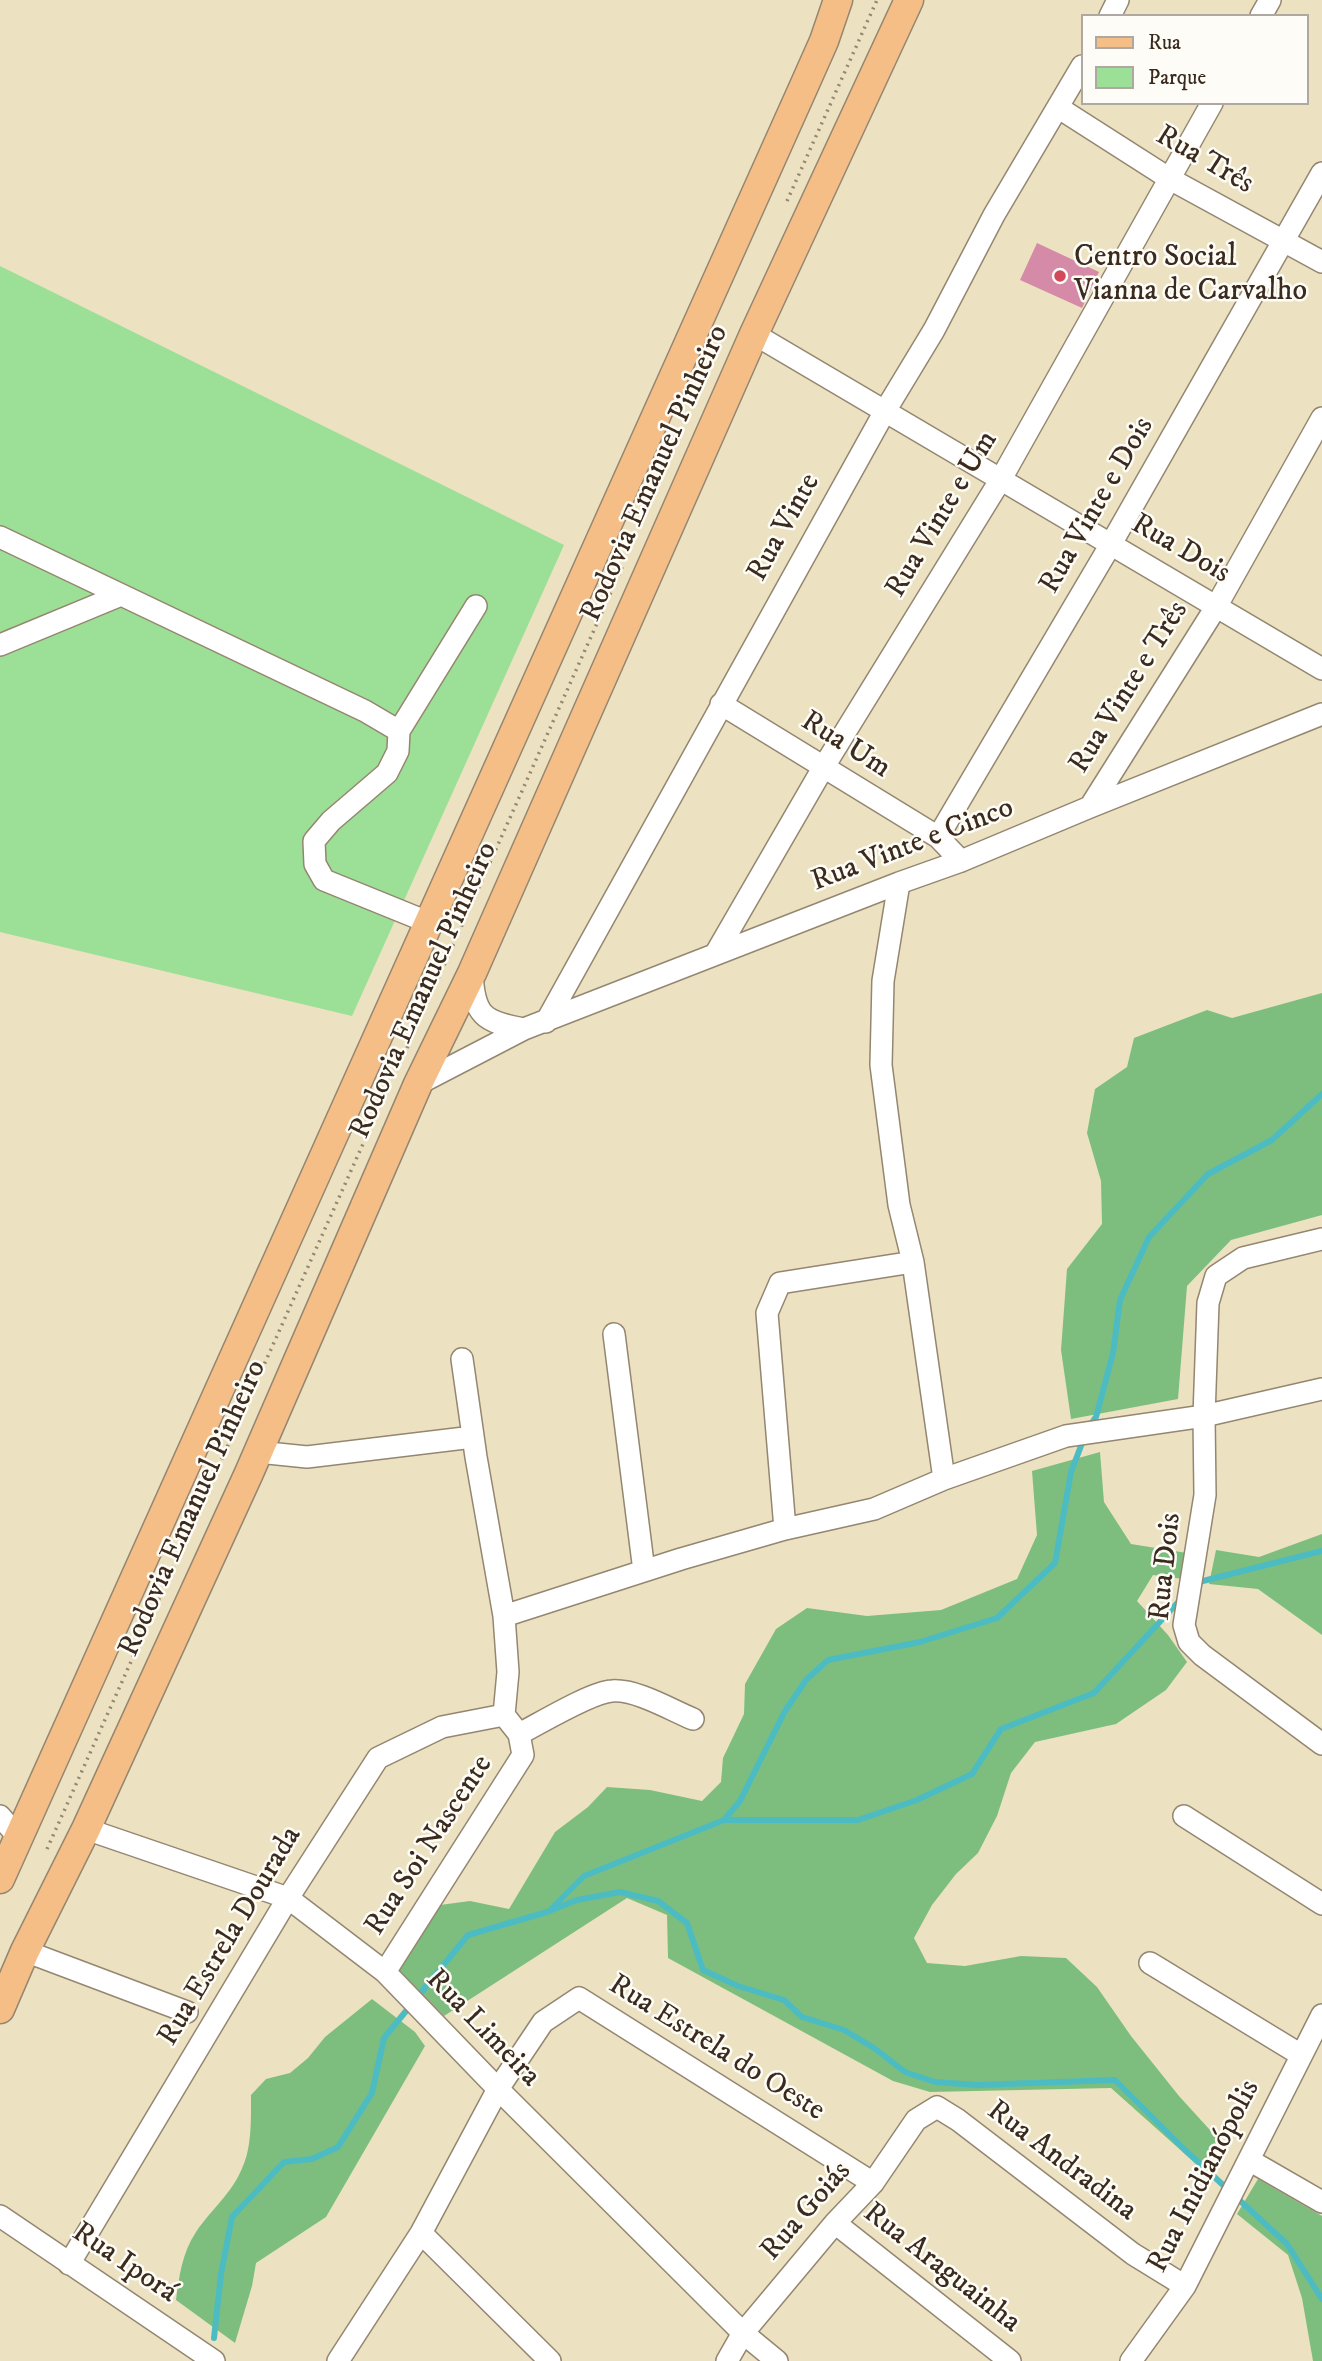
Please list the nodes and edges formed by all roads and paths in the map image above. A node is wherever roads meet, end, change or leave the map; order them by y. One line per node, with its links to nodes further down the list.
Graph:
1 (838, 0): 33 (main road, Rodovia Emanuel Pinheiro)
2 (877, 0): 9 (path)
3 (909, 0): 12 (main road, Rodovia Emanuel Pinheiro)
4 (1080, 70): 6 (street, Rua Vinte)
5 (1211, 105): 8 (street, Rua Vinte e Um)
6 (1059, 108): 8 (street, Rua Três); 13 (street, Rua Vinte)
7 (1322, 173): 10 (street, Rua Vinte e Dois)
8 (1170, 178): 10 (street, Rua Três); 15 (street, Rua Vinte e Um)
9 (785, 204)
10 (1284, 241): 11 (street, Rua Três); 17 (street, Rua Vinte e Dois)
11 (1322, 262)
12 (754, 334): 13 (street, Rua Dois); 35 (main road, Rodovia Emanuel Pinheiro)
13 (884, 411): 15 (street, Rua Dois); 25 (street, Rua Vinte)
14 (1322, 418): 21 (street, Rua Vinte e Três)
15 (1000, 480): 17 (street, Rua Dois); 28 (street, Rua Vinte e Um)
16 (3, 543): 19 (street)
17 (1111, 544): 21 (street, Rua Dois); 30 (street, Rua Vinte e Dois)
18 (625, 561): 38 (path)
19 (121, 595): 22 (street); 27 (street)
20 (476, 606): 27 (street)
21 (1216, 607): 23 (street, Rua Dois); 29 (street, Rua Vinte e Três)
22 (0, 643)
23 (1322, 669)
24 (1322, 699): 26 (street)
25 (721, 704): 28 (street, Rua Um); 36 (street, Rua Vinte)
26 (1316, 717): 29 (street, Rua Vinte e Cinco)
27 (399, 731): 33 (street)
28 (823, 768): 30 (street, Rua Um); 34 (street, Rua Vinte e Um)
29 (1090, 807): 31 (street, Rua Vinte e Cinco)
30 (938, 838): 31 (street)
31 (961, 861): 32 (street, Rua Vinte e Cinco)
32 (899, 883): 34 (street, Rua Vinte e Cinco); 42 (street)
33 (430, 923): 60 (main road, Rodovia Emanuel Pinheiro)
34 (716, 953): 36 (street, Rua Vinte e Cinco)
35 (471, 974): 37 (street); 39 (main road, Rodovia Emanuel Pinheiro)
36 (546, 1022): 37 (street, Rua Vinte e Cinco)
37 (524, 1029): 39 (street, Rua Vinte e Cinco)
38 (402, 1058)
39 (418, 1084): 48 (main road, Rodovia Emanuel Pinheiro)
40 (367, 1135): 61 (path)
41 (1322, 1239): 46 (street, Rua Dois)
42 (913, 1262): 49 (street); 50 (street)
43 (614, 1334): 51 (street)
44 (462, 1359): 47 (street)
45 (1322, 1389): 46 (street)
46 (1204, 1416): 49 (street); 56 (street, Rua Dois)
47 (473, 1437): 48 (street); 52 (street)
48 (258, 1452): 59 (main road, Rodovia Emanuel Pinheiro)
49 (944, 1479): 50 (street)
50 (785, 1530): 51 (street)
51 (644, 1571): 52 (street)
52 (505, 1616): 53 (street)
53 (504, 1716): 55 (street, Rua Soi Nascente); 63 (street, Rua Estrela Dourada)
54 (693, 1719): 55 (street)
55 (519, 1734): 67 (street, Rua Soi Nascente)
56 (1322, 1744)
57 (0, 1816): 60 (street)
58 (1185, 1816): 64 (street)
59 (86, 1829): 63 (street, Rua Limeira); 65 (main road, Rodovia Emanuel Pinheiro)
60 (19, 1838): 62 (main road, Rodovia Emanuel Pinheiro)
61 (42, 1859)
62 (0, 1879)
63 (288, 1898): 67 (street, Rua Limeira); 80 (street, Rua Estrela Dourada)
64 (1322, 1904)
65 (25, 1951): 68 (main road, Rodovia Emanuel Pinheiro); 69 (street)
66 (1150, 1963): 71 (street)
67 (385, 1972): 72 (street, Rua Limeira)
68 (0, 2009)
69 (187, 2012)
70 (1322, 2015): 71 (street, Rua Inidianópolis)
71 (1301, 2056): 74 (street, Rua Inidianópolis)
72 (498, 2089): 75 (street, Rua Estrela do Oeste); 79 (street, Rua Estrela do Oeste); 82 (street, Rua Limeira)
73 (937, 2107): 75 (street, Rua Goiás); 81 (street, Rua Andradina)
74 (1249, 2160): 76 (street); 81 (street, Rua Inidianópolis)
75 (873, 2183): 78 (street, Rua Goiás)
76 (1322, 2202)
77 (0, 2216): 80 (street, Rua Iporá)
78 (835, 2223): 82 (street, Rua Goiás); 88 (street, Rua Araguainha)
79 (421, 2233): 84 (street, Rua Estrela do Oeste); 85 (street)
80 (69, 2264): 83 (street, Rua Iporá)
81 (1185, 2286): 89 (street, Rua Inidianópolis)
82 (743, 2333): 86 (street, Rua Goiás); 87 (street, Rua Limeira)
83 (214, 2361)
84 (338, 2361)
85 (550, 2361)
86 (727, 2361)
87 (777, 2361)
88 (1010, 2361)
89 (1131, 2361)

